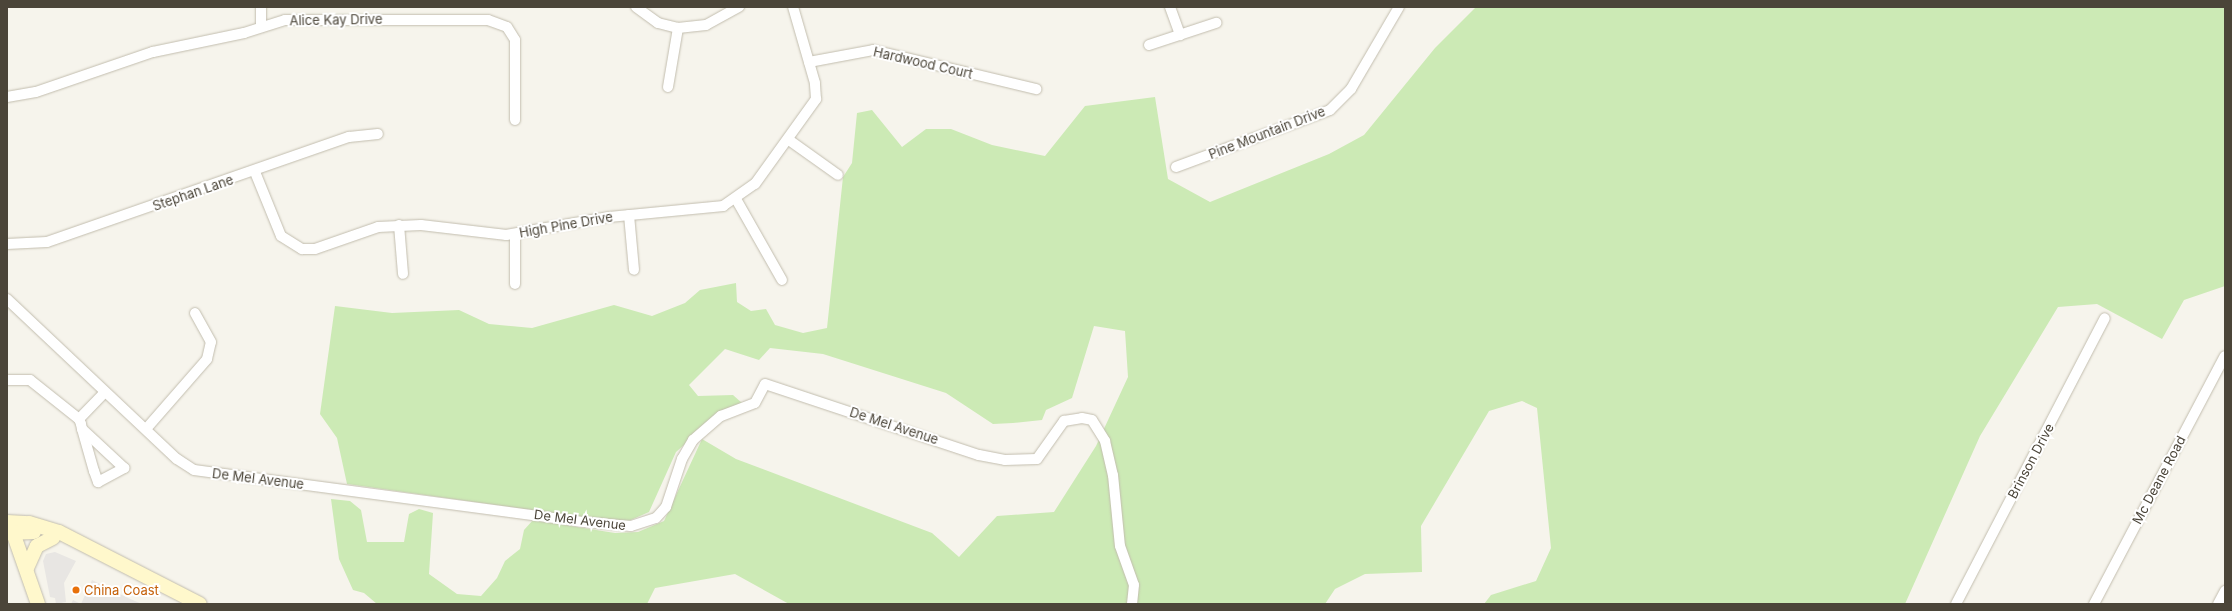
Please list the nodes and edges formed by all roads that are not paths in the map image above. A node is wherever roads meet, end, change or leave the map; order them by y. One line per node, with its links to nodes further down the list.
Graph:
1 (261, 7): 9 (street)
2 (636, 7): 10 (street)
3 (739, 7): 10 (street)
4 (793, 7): 13 (street, High Pine Drive)
5 (1170, 7): 11 (street)
6 (1387, 7): 7 (street)
7 (1398, 10): 20 (street, Pine Mountain Drive)
8 (1216, 23): 11 (street)
9 (261, 27): 16 (street, Alice Kay Drive); 17 (street, Alice Kay Drive)
10 (678, 28): 14 (street)
11 (1180, 35): 12 (street)
12 (1150, 45)
13 (809, 62): 15 (street, Hardwood Court); 19 (street, High Pine Drive)
14 (668, 86)
15 (1036, 89)
16 (7, 97)
17 (515, 120)
18 (378, 134): 21 (street, Stephan Lane)
19 (789, 140): 22 (street); 23 (street, High Pine Drive)
20 (1176, 167)
21 (255, 172): 25 (street, High Pine Drive); 27 (street, Stephan Lane)
22 (838, 175)
23 (736, 199): 24 (street, High Pine Drive); 30 (street)
24 (629, 215): 26 (street, High Pine Drive); 28 (street)
25 (400, 225): 26 (street, High Pine Drive); 29 (street)
26 (514, 234): 31 (street)
27 (7, 244)
28 (634, 270)
29 (403, 274)
30 (782, 280)
31 (515, 284)
32 (7, 299): 37 (street, De Mel Avenue)
33 (195, 313): 40 (street)
34 (2105, 318): 49 (street, Brinson Drive)
35 (2225, 356): 50 (street, Mc Deane Road)
36 (7, 380): 38 (street)
37 (105, 392): 38 (street); 40 (street, De Mel Avenue)
38 (79, 419): 39 (street)
39 (82, 429): 39 (street)
40 (146, 429): 48 (street, De Mel Avenue)
41 (8, 527): 42 (street); 43 (street); 44 (street); 46 (street)
42 (53, 538): 43 (street); 44 (street)
43 (114, 562): 47 (street)
44 (27, 568): 46 (street)
45 (2225, 591): 51 (street)
46 (33, 600)
47 (200, 604)
48 (1132, 604)
49 (1956, 604)
50 (2094, 604)
51 (2218, 604)

